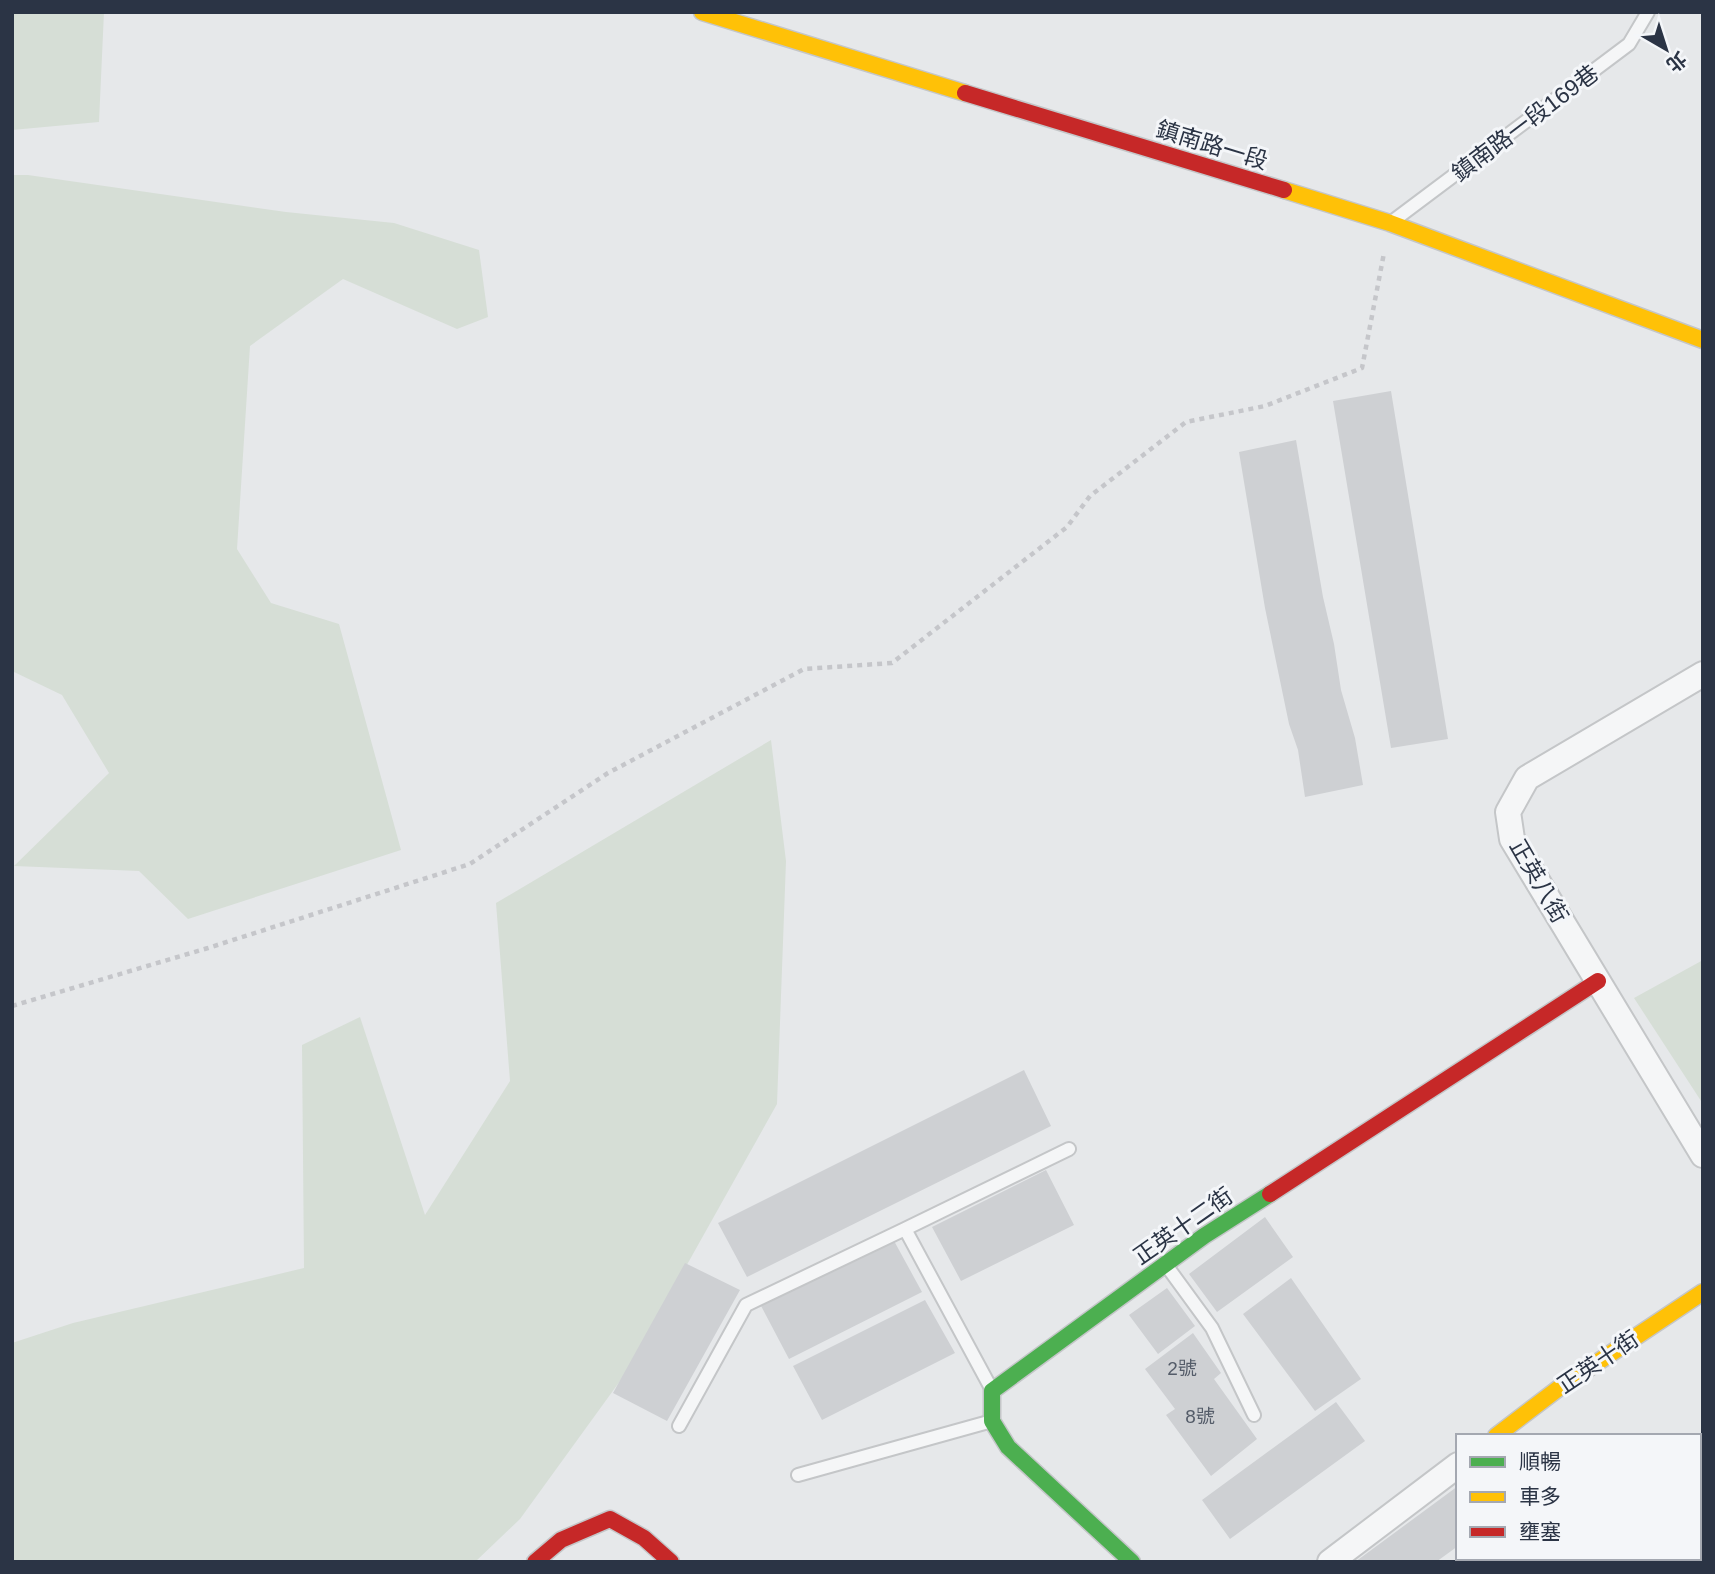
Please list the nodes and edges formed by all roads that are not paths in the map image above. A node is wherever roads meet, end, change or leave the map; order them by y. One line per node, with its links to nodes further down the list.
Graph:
1 (702, 12): 3 (street, 鎮南路一段)
2 (1648, 12): 3 (lane, 鎮南路一段169巷)
3 (1390, 223): 4 (street, 鎮南路一段)
4 (1703, 340)
5 (1703, 674): 6 (street, 正英八街)
6 (1598, 981): 8 (street, 正英八街); 10 (street, 正英十二街)
7 (1069, 1149): 9 (lane)
8 (1703, 1155)
9 (905, 1229): 12 (lane); 15 (lane)
10 (1166, 1264): 12 (street, 正英十二街); 13 (lane)
11 (1703, 1292): 16 (street, 正英十街)
12 (992, 1391): 14 (street)
13 (1254, 1415)
14 (992, 1421): 18 (lane); 21 (street)
15 (679, 1426)
16 (1499, 1434)
17 (1456, 1467): 22 (street)
18 (798, 1475)
19 (535, 1562): 20 (street)
20 (671, 1562)
21 (1132, 1562)
22 (1330, 1562)

